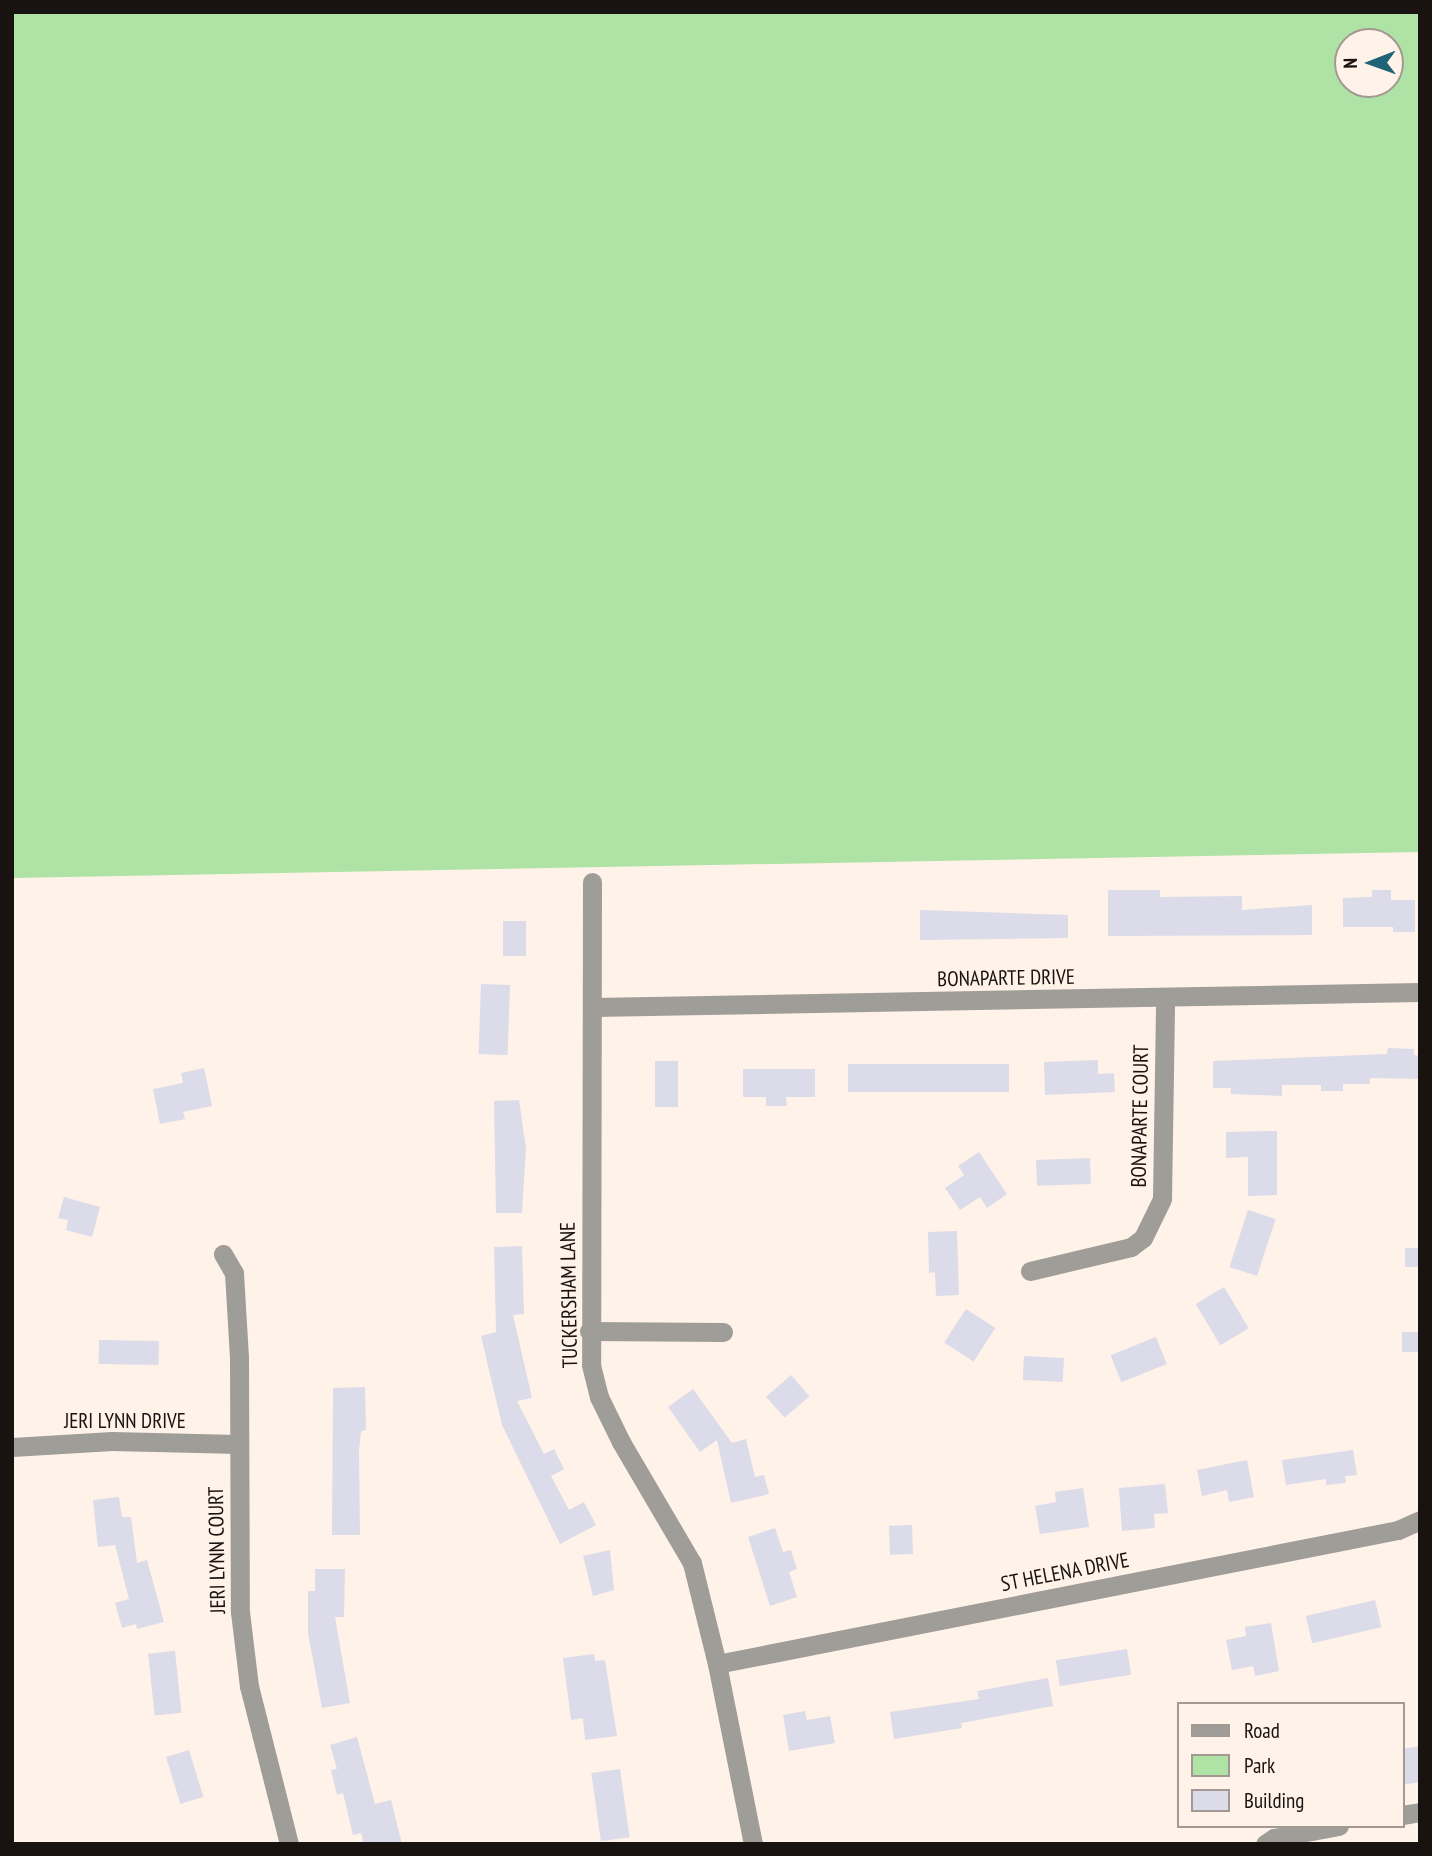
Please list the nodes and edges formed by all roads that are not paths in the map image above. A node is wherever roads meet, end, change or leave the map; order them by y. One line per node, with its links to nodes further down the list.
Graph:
1 (592, 882): 4 (street, TUCKERSHAM LANE)
2 (1420, 992): 3 (street, BONAPARTE DRIVE)
3 (1165, 998): 4 (street, BONAPARTE DRIVE); 6 (street, BONAPARTE COURT)
4 (593, 1007): 7 (street, TUCKERSHAM LANE)
5 (223, 1254): 9 (street, JERI LYNN COURT)
6 (1030, 1271)
7 (589, 1331): 8 (street); 12 (street, TUCKERSHAM LANE)
8 (723, 1332)
9 (238, 1444): 10 (street, JERI LYNN DRIVE); 14 (street, JERI LYNN COURT)
10 (12, 1447)
11 (1420, 1520): 12 (street, ST HELENA DRIVE)
12 (717, 1664): 15 (street, TUCKERSHAM LANE)
13 (1328, 1828): 16 (street)
14 (289, 1844)
15 (753, 1844)
16 (1265, 1844)

